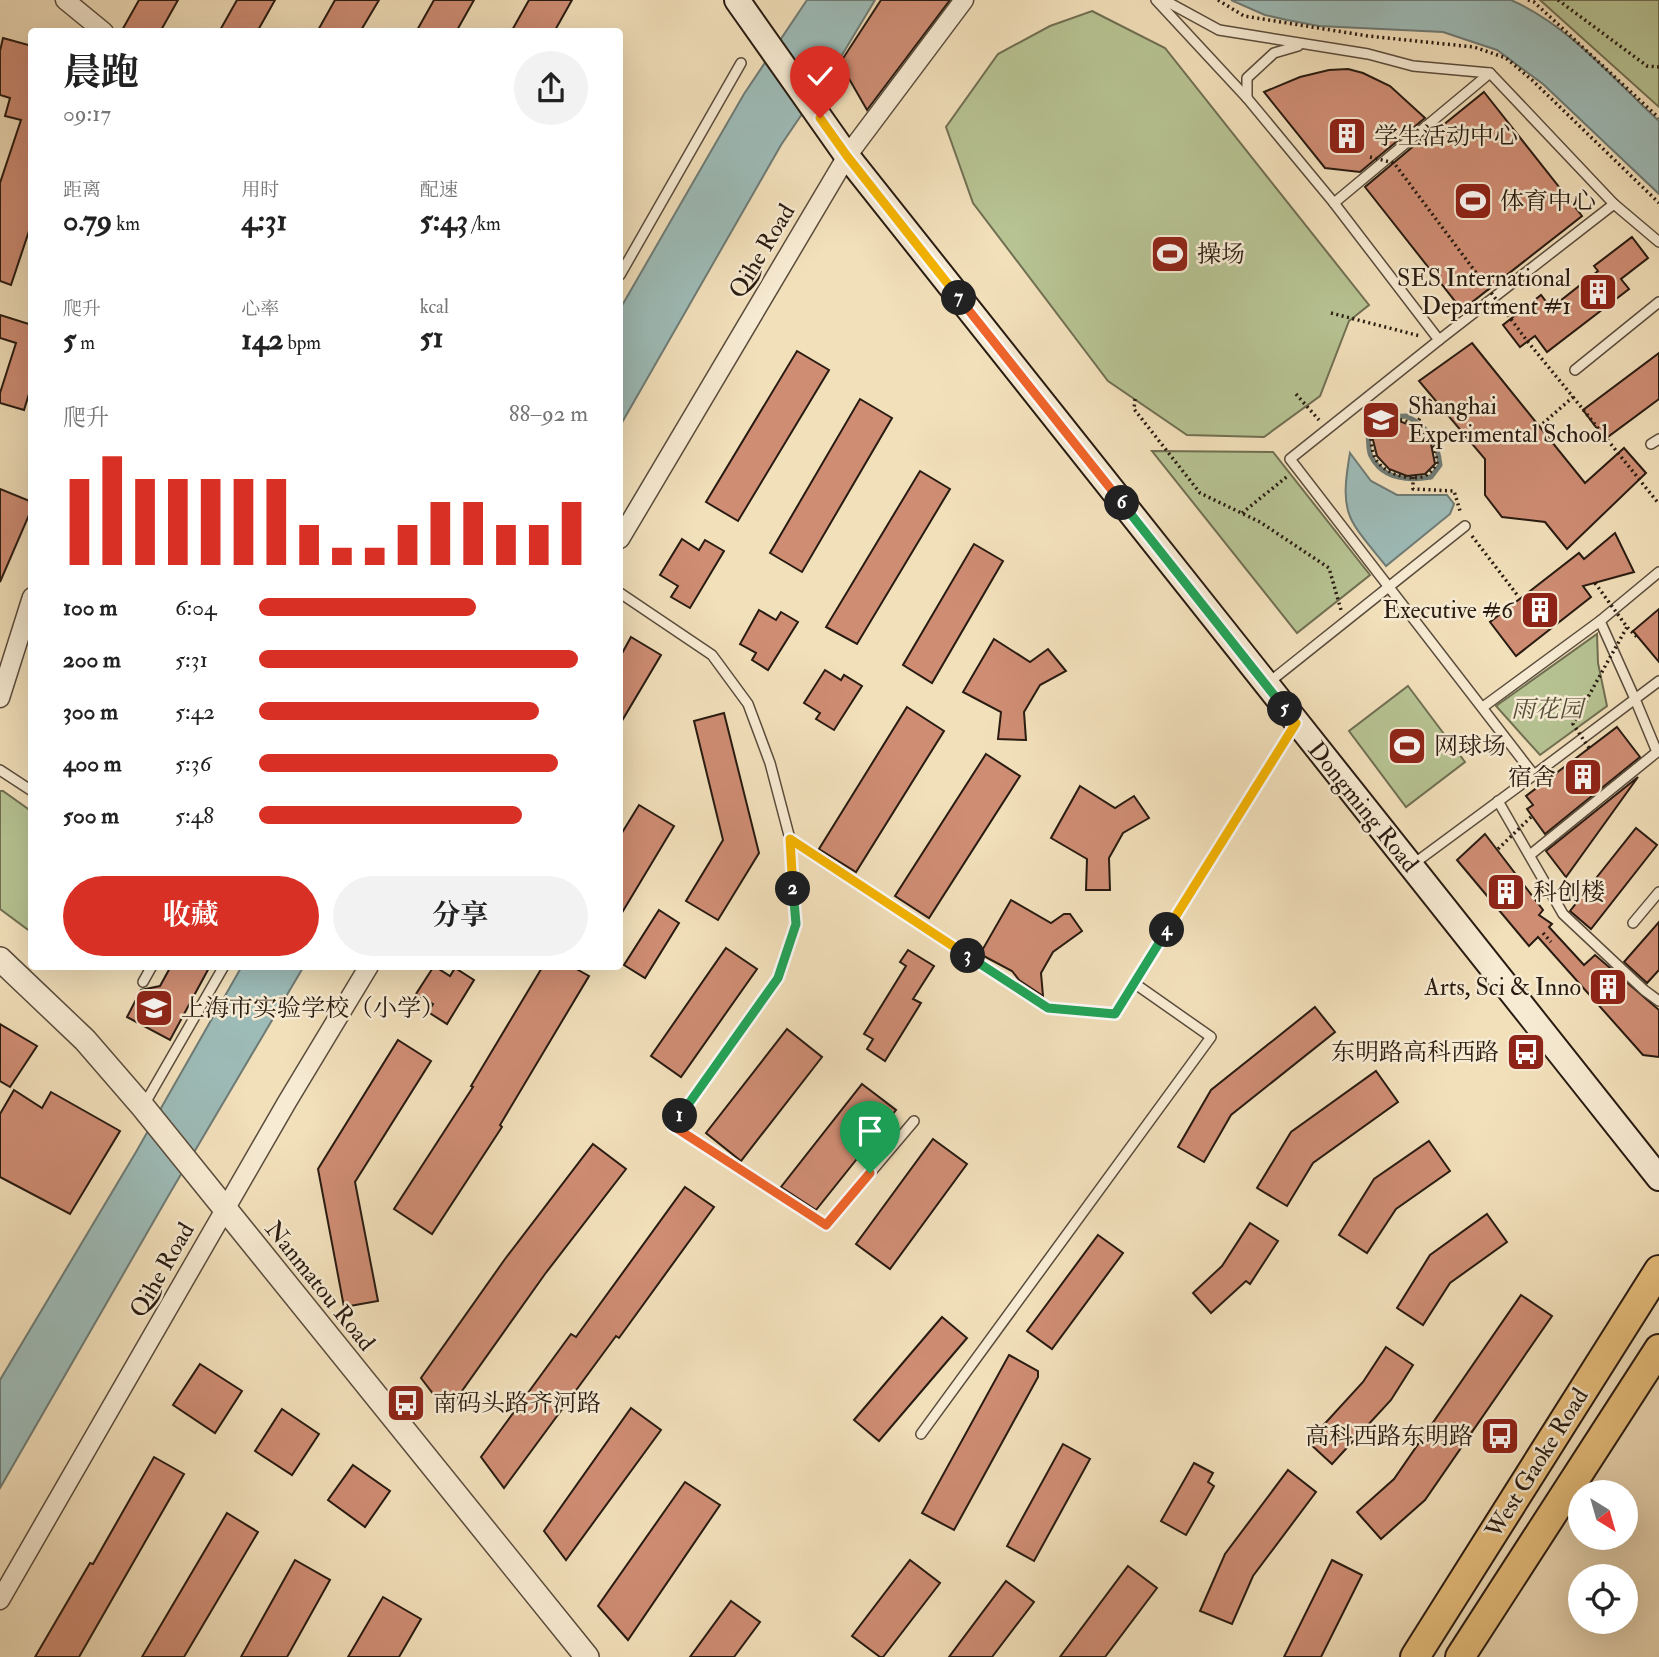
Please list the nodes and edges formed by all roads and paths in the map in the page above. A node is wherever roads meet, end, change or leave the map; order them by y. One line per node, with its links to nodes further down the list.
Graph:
1 (65, 0): 8 (street)
2 (737, 0): 15 (main road, Dongming Road)
3 (964, 0): 15 (street, Qihe Road)
4 (1156, 0): 13 (lane)
5 (1164, 0): 9 (lane)
6 (1528, 0): 14 (path)
7 (1558, 0): 11 (path)
8 (99, 28)
9 (1302, 44): 12 (lane); 13 (lane)
10 (741, 63): 20 (lane)
11 (1659, 67)
12 (1490, 73): 17 (lane); 18 (lane)
13 (1247, 99): 17 (lane)
14 (1659, 118)
15 (847, 156): 38 (street, Qihe Road); 49 (main road, Dongming Road)
16 (1370, 157): 27 (path, bridge)
17 (1334, 203): 23 (lane)
18 (1614, 204): 19 (lane); 23 (lane)
19 (1659, 242)
20 (623, 270)
21 (1659, 302): 24 (lane)
22 (1331, 313): 23 (path)
23 (1440, 340): 31 (lane)
24 (1575, 370)
25 (1296, 394): 31 (path)
26 (1432, 397): 29 (path)
27 (1573, 397): 30 (path, bridge); 35 (path)
28 (1135, 400): 36 (path)
29 (1416, 426): 33 (path); 33 (path)
30 (1540, 426)
31 (1327, 429): 32 (lane)
32 (1297, 469): 36 (path); 41 (lane)
33 (1413, 478): 34 (path)
34 (1413, 485)
35 (1659, 504)
36 (1242, 513): 45 (path)
37 (1465, 526): 41 (lane)
38 (623, 534)
39 (1659, 572): 44 (lane)
40 (1595, 583): 46 (path, bridge)
41 (1389, 587): 45 (lane); 52 (lane)
42 (623, 595): 61 (lane)
43 (28, 610): 50 (street)
44 (1600, 621): 51 (lane); 52 (lane)
45 (1345, 622): 49 (lane)
46 (1627, 627): 47 (path, bridge); 54 (path, bridge)
47 (1639, 639)
48 (1659, 681): 51 (lane)
49 (1266, 685): 53 (main road, Dongming Road)
50 (0, 698)
51 (1635, 699): 55 (lane); 57 (lane)
52 (1483, 708): 57 (lane)
53 (1296, 723): 64 (main road, Dongming Road); 74 (lane)
54 (1589, 748)
55 (1658, 750): 63 (lane)
56 (0, 770): 58 (lane)
57 (1534, 775): 59 (lane)
58 (28, 788)
59 (1498, 801): 63 (lane); 64 (lane)
60 (1532, 816): 62 (path, bridge)
61 (790, 839): 74 (lane); 77 (lane)
62 (1498, 849)
63 (1530, 855): 75 (lane)
64 (1410, 866): 78 (main road, Dongming Road)
65 (1659, 892): 66 (lane)
66 (1633, 923)
67 (1543, 933): 68 (path)
68 (1551, 942)
69 (0, 959): 76 (street, Nanmatou Road)
70 (150, 970): 73 (lane)
71 (222, 970): 76 (lane)
72 (367, 970): 79 (street, Qihe Road)
73 (144, 982)
74 (1134, 983): 82 (lane)
75 (1659, 1001)
76 (144, 1107): 79 (street, Nanmatou Road)
77 (914, 1121)
78 (1659, 1178)
79 (225, 1210): 83 (street, Qihe Road); 84 (street, Nanmatou Road)
80 (1659, 1269): 85 (main road, West Gaoke Road)
81 (1659, 1349): 86 (main road, West Gaoke Road)
82 (921, 1434)
83 (0, 1600)
84 (587, 1657)
85 (1415, 1657)
86 (1460, 1657)

